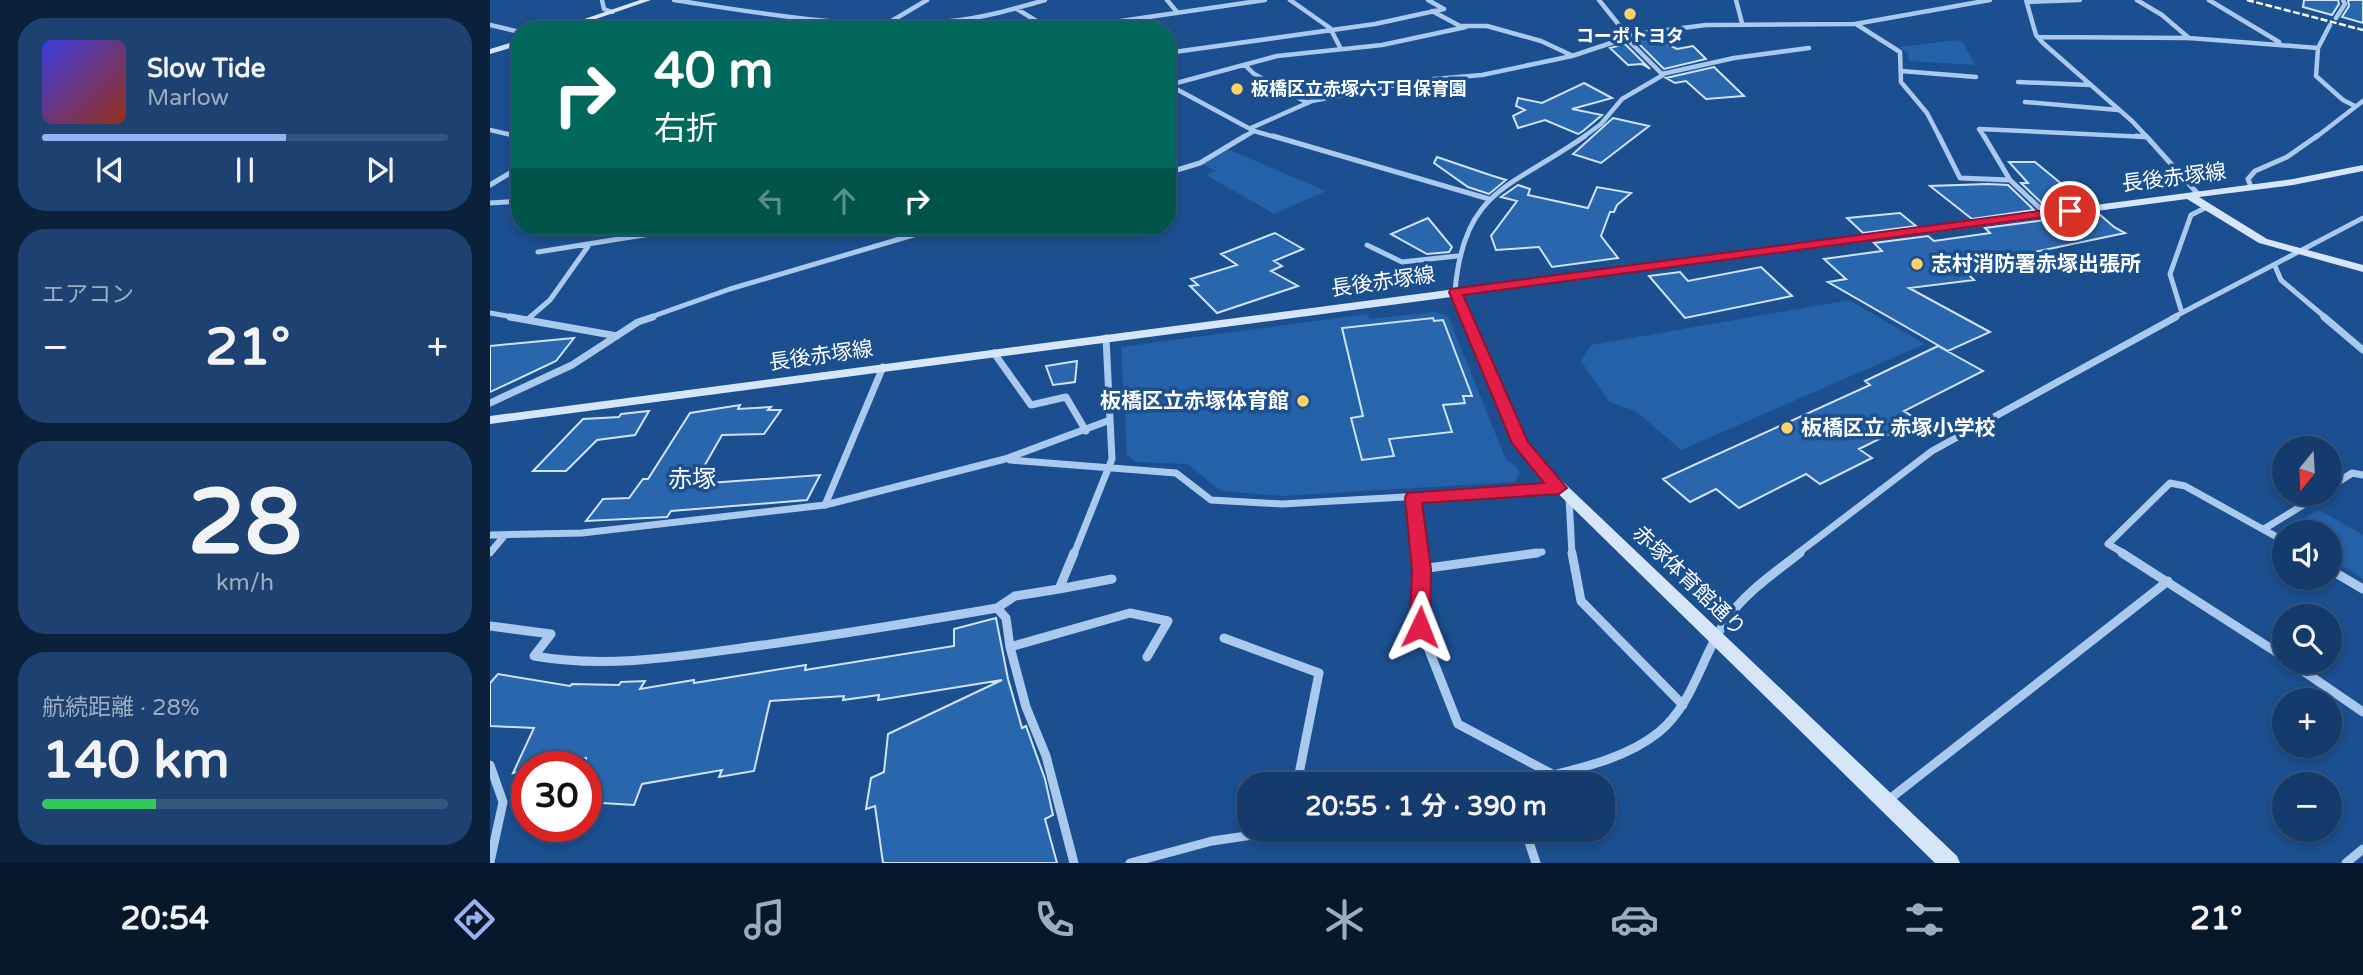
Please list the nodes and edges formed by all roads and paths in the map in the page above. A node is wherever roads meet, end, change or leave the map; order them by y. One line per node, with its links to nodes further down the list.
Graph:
1 (602, 0): 22 (street)
2 (647, 0): 22 (main road)
3 (674, 0): 26 (street)
4 (927, 0): 27 (street)
5 (1045, 0): 20 (street)
6 (1167, 0): 23 (street)
7 (1265, 0): 23 (street)
8 (1290, 0): 36 (street)
9 (1428, 0): 21 (street)
10 (1599, 0): 38 (street)
11 (1736, 0): 31 (street)
12 (1972, 0): 19 (street)
13 (1990, 0): 19 (street)
14 (2080, 0): 18 (street)
15 (2137, 0): 40 (street)
16 (2209, 0): 41 (street)
17 (2343, 0): 24 (street)
18 (2026, 1): 39 (street)
19 (1978, 3): 32 (street)
20 (1017, 9): 28 (street); 29 (street)
21 (1432, 11): 35 (street); 36 (street)
22 (612, 12): 25 (main road)
23 (1177, 12): 30 (street)
24 (2336, 18)
25 (584, 21)
26 (820, 21)
27 (893, 21)
28 (951, 21)
29 (1040, 21)
30 (1119, 21)
31 (1742, 23): 32 (street); 38 (street)
32 (1855, 24): 50 (street)
33 (490, 25): 37 (street)
34 (2330, 25): 44 (street)
35 (1466, 27): 45 (street); 48 (street)
36 (1329, 29): 45 (street); 47 (street)
37 (511, 30)
38 (1626, 37): 48 (street); 51 (street)
39 (2038, 37): 40 (street); 55 (street)
40 (2189, 38): 41 (street)
41 (2283, 44): 44 (street)
42 (511, 45): 46 (main road)
43 (1809, 48): 51 (street)
44 (2318, 48): 60 (street)
45 (1341, 49): 49 (street)
46 (490, 52)
47 (1176, 52)
48 (1572, 56): 59 (street)
49 (1245, 65): 54 (street); 59 (street)
50 (1901, 71): 52 (street); 69 (street)
51 (1662, 74): 73 (street)
52 (1976, 77)
53 (2018, 82): 55 (street)
54 (1176, 83)
55 (2090, 85): 61 (street)
56 (1176, 89): 62 (street)
57 (2363, 101): 60 (street)
58 (2025, 102): 61 (street)
59 (1308, 103): 62 (street)
60 (2355, 106): 71 (street)
61 (2119, 110): 65 (street)
62 (1253, 129): 67 (street); 73 (street)
63 (490, 130): 64 (street)
64 (511, 135)
65 (2147, 137): 69 (street); 72 (street)
66 (2363, 168): 71 (main road, 長後赤塚線)
67 (1176, 170)
68 (511, 172): 70 (street)
69 (2010, 180): 77 (street)
70 (490, 183)
71 (2250, 187): 72 (main road, 長後赤塚線)
72 (2193, 194): 76 (main road); 77 (main road, 長後赤塚線)
73 (1490, 198): 85 (street)
74 (511, 202): 75 (street)
75 (490, 203)
76 (2207, 207): 84 (main road); 90 (street)
77 (2046, 214): 88 (main road, 長後赤塚線)
78 (2363, 218): 84 (street)
79 (646, 235): 81 (street)
80 (913, 235): 92 (street)
81 (589, 245): 83 (street); 91 (street)
82 (1367, 245): 85 (street)
83 (538, 252)
84 (2299, 252): 86 (street); 87 (main road)
85 (1457, 256): 88 (street)
86 (2275, 266): 90 (street); 94 (street)
87 (2363, 269)
88 (1455, 292): 93 (main road, 長後赤塚線); 105 (main road, 赤塚体育館通り)
89 (490, 313): 91 (street)
90 (2182, 313): 124 (street)
91 (528, 318): 92 (street)
92 (617, 336): 97 (street)
93 (1106, 338): 95 (main road, 長後赤塚線); 99 (street)
94 (2363, 350)
95 (994, 353): 96 (main road, 長後赤塚線); 100 (street)
96 (883, 367): 98 (main road, 長後赤塚線); 107 (street)
97 (490, 403)
98 (490, 420)
99 (1110, 421): 100 (street); 102 (street)
100 (1086, 431): 101 (street)
101 (1006, 459): 102 (street); 107 (street)
102 (1110, 468): 106 (street); 119 (street)
103 (2363, 475): 104 (street)
104 (2342, 480)
105 (1564, 493): 106 (street); 124 (main road, 赤塚体育館通り); 129 (street)
106 (1413, 498): 115 (street)
107 (825, 505): 112 (street)
108 (2301, 506): 109 (street)
109 (2264, 529): 110 (street); 118 (street)
110 (2272, 534)
111 (490, 535): 112 (street)
112 (505, 535): 114 (street)
113 (1542, 552): 115 (street)
114 (490, 553)
115 (1421, 569): 133 (street)
116 (2342, 577): 120 (street)
117 (1112, 579): 119 (street)
118 (2168, 581): 126 (street); 135 (street)
119 (1059, 589): 121 (street)
120 (2363, 589)
121 (997, 608): 122 (street); 125 (street)
122 (490, 626)
123 (1224, 638): 132 (street)
124 (1716, 639): 129 (street); 135 (main road, 赤塚体育館通り)
125 (1010, 647): 127 (street); 140 (street)
126 (2272, 649)
127 (1147, 657)
128 (2308, 674): 130 (street)
129 (1683, 705): 134 (street)
130 (2363, 712)
131 (490, 765): 139 (street)
132 (1299, 772)
133 (1549, 772)
134 (1560, 772)
135 (1886, 802): 143 (main road, 赤塚体育館通り)
136 (1237, 837): 141 (street)
137 (1529, 842): 142 (street)
138 (2363, 849): 144 (street)
139 (490, 862)
140 (1074, 863)
141 (1129, 863)
142 (1536, 863)
143 (1950, 863)
144 (2346, 863)

